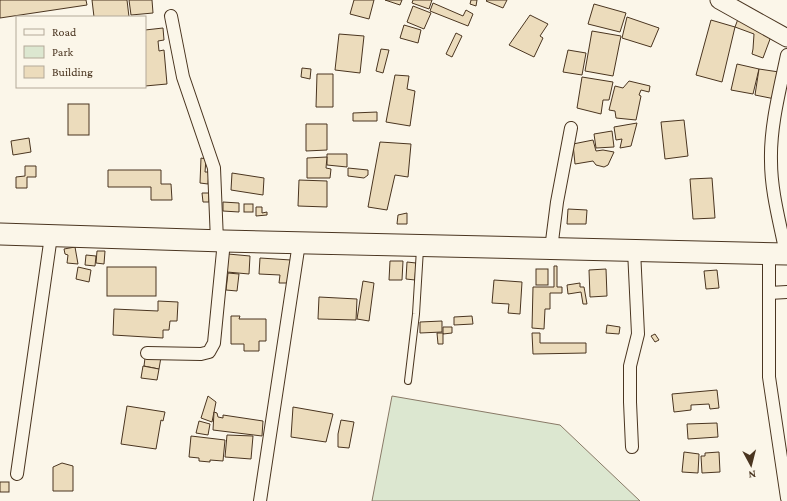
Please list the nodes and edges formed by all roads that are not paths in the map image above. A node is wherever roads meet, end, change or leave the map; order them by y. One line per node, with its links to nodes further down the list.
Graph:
1 (719, 0): 3 (main road)
2 (171, 16): 8 (street)
3 (787, 38)
4 (787, 55): 13 (street)
5 (571, 128): 11 (street)
6 (0, 234): 7 (highway)
7 (51, 236): 8 (highway); 19 (street)
8 (220, 241): 9 (highway); 16 (street)
9 (299, 243): 10 (highway); 21 (street)
10 (421, 246): 11 (highway); 17 (lane)
11 (551, 249): 12 (highway)
12 (634, 250): 13 (highway); 18 (street)
13 (781, 254): 15 (street)
14 (787, 292): 15 (street)
15 (769, 293): 20 (street)
16 (147, 354)
17 (408, 381)
18 (632, 447)
19 (17, 474)
20 (787, 498)
21 (260, 501)

